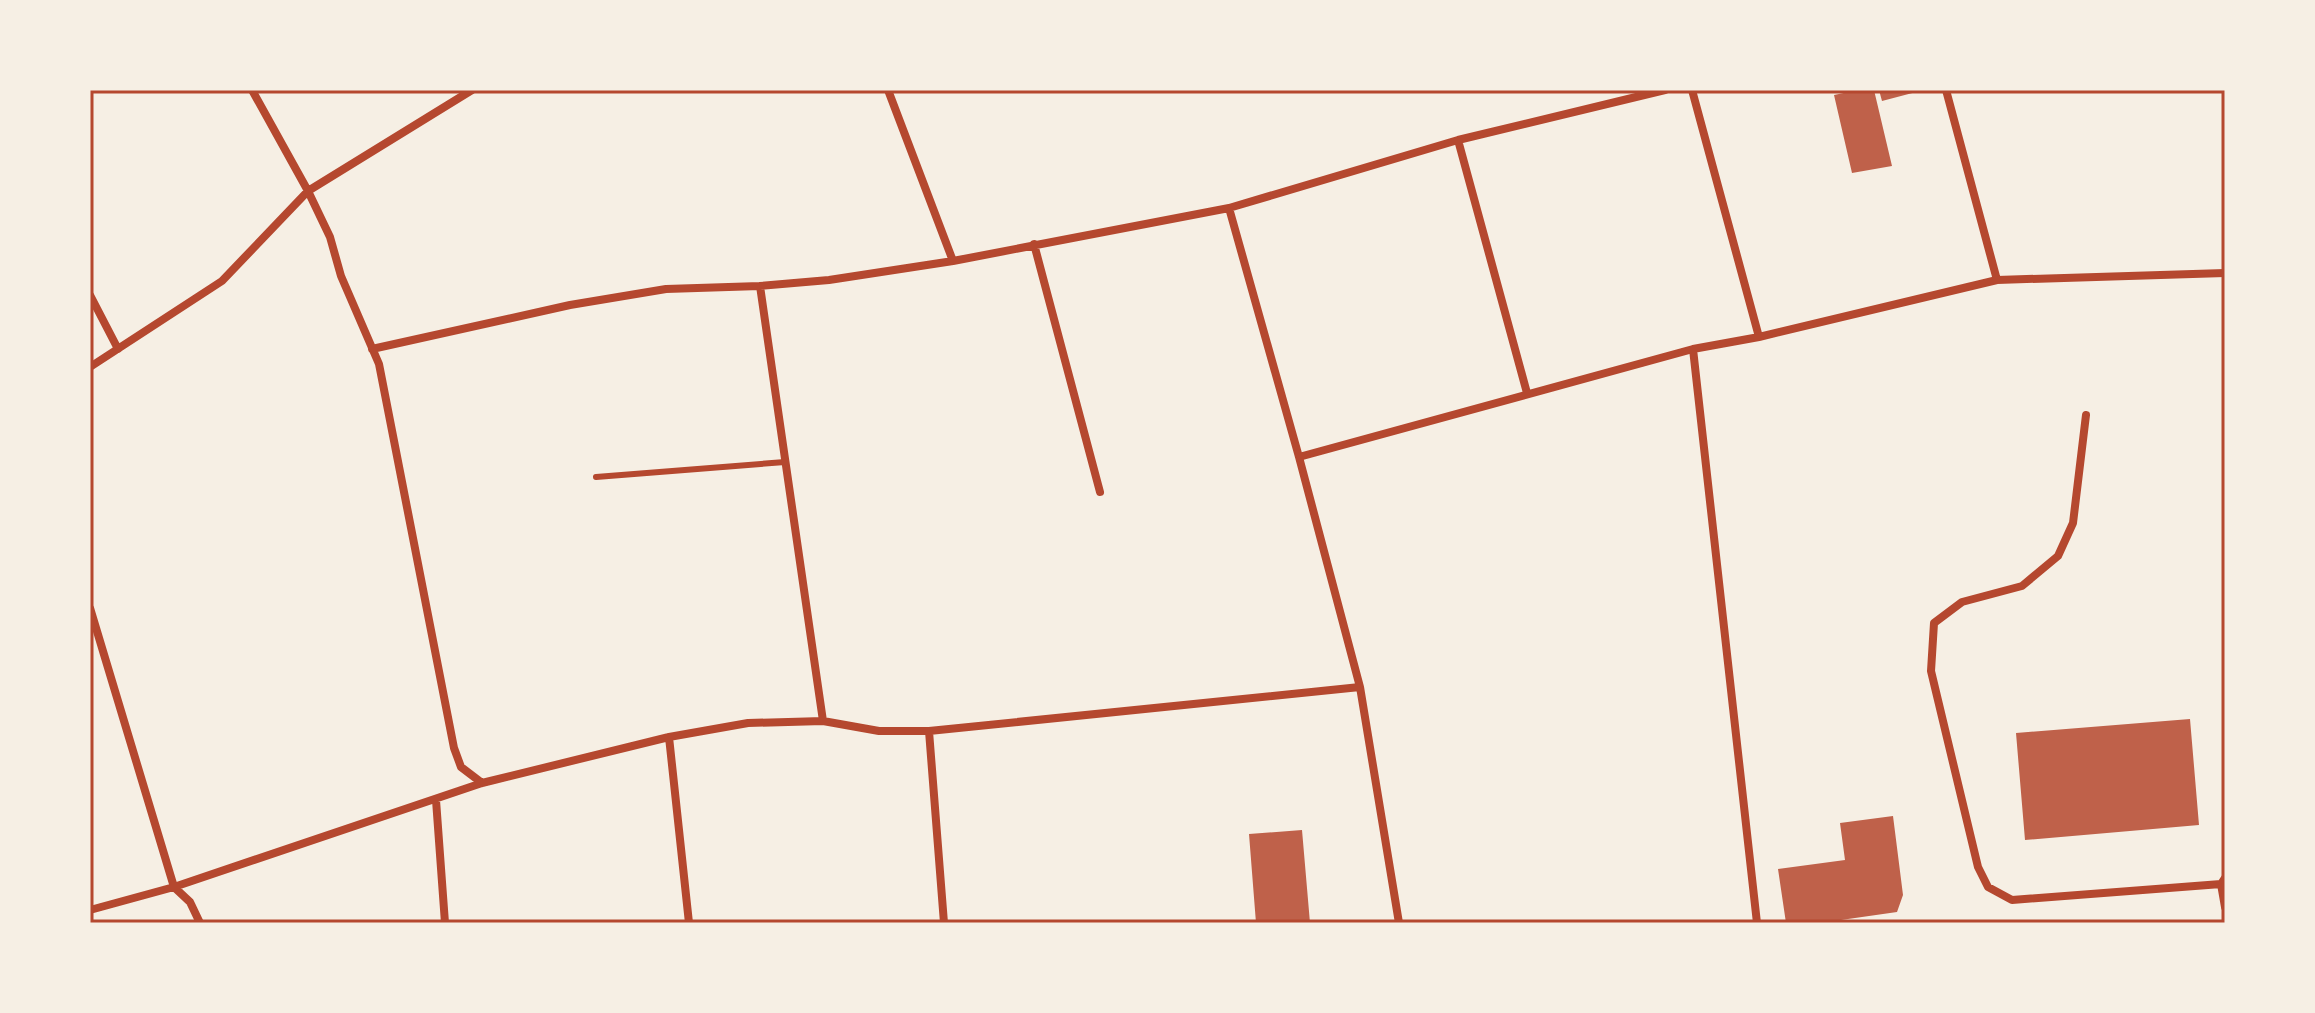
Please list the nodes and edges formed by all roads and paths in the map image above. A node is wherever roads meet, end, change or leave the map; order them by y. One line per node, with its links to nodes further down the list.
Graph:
1 (252, 90): 9 (street)
2 (472, 90): 9 (street)
3 (888, 90): 12 (street)
4 (1665, 90): 7 (street)
5 (1692, 90): 17 (street)
6 (1946, 90): 14 (street)
7 (1652, 92): 8 (street)
8 (1458, 140): 10 (street); 22 (street)
9 (308, 191): 18 (street); 19 (street)
10 (1229, 208): 11 (street); 24 (street)
11 (1034, 244): 12 (street); 27 (street)
12 (953, 261): 15 (street)
13 (2225, 273): 14 (street)
14 (1997, 280): 17 (street)
15 (760, 286): 19 (street); 25 (street)
16 (90, 295): 18 (street)
17 (1759, 337): 20 (street)
18 (118, 349): 21 (street)
19 (372, 349): 34 (street)
20 (1693, 349): 22 (street); 45 (street)
21 (90, 367)
22 (1527, 393): 24 (street)
23 (2086, 415): 36 (street)
24 (1299, 457): 30 (street)
25 (785, 462): 26 (lane); 31 (street)
26 (596, 477)
27 (1100, 492)
28 (90, 608): 29 (street)
29 (92, 619): 37 (street)
30 (1360, 687): 32 (street); 44 (street)
31 (823, 721): 32 (street); 33 (street)
32 (929, 731): 43 (street)
33 (669, 737): 34 (street); 42 (street)
34 (482, 783): 35 (street)
35 (436, 800): 37 (street); 41 (street)
36 (2223, 881): 38 (street)
37 (174, 887): 39 (street); 40 (street)
38 (2225, 907)
39 (90, 910)
40 (200, 923)
41 (445, 923)
42 (689, 923)
43 (944, 923)
44 (1399, 923)
45 (1757, 923)

